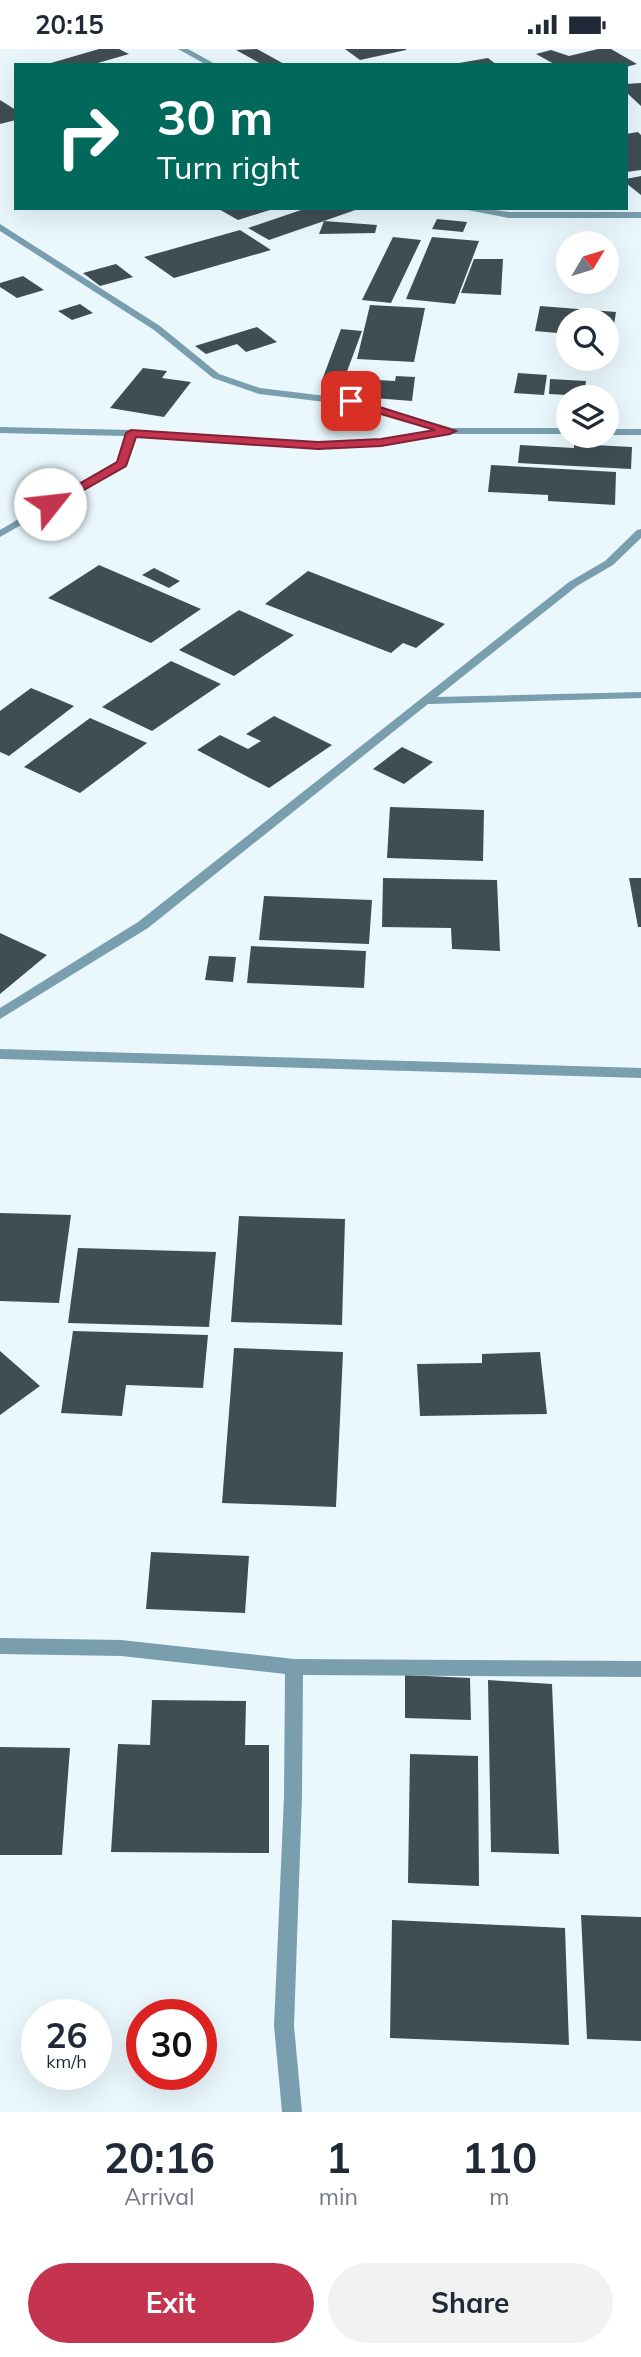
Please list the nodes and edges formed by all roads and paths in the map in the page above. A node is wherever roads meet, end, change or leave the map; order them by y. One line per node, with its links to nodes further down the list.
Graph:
1 (182, 49): 2 (street)
2 (209, 63)
3 (475, 210): 4 (street)
4 (641, 215)
5 (0, 227): 7 (street)
6 (0, 430): 11 (street)
7 (450, 431): 8 (street); 11 (street)
8 (556, 431)
9 (619, 432): 10 (street)
10 (641, 432)
11 (131, 433): 13 (street)
12 (641, 532): 15 (street)
13 (0, 534)
14 (641, 695): 15 (street)
15 (429, 701): 16 (street)
16 (0, 1014)
17 (0, 1054): 18 (street)
18 (641, 1073)
19 (0, 1646): 20 (street)
20 (294, 1667): 21 (street); 22 (street)
21 (641, 1669)
22 (292, 2112)

